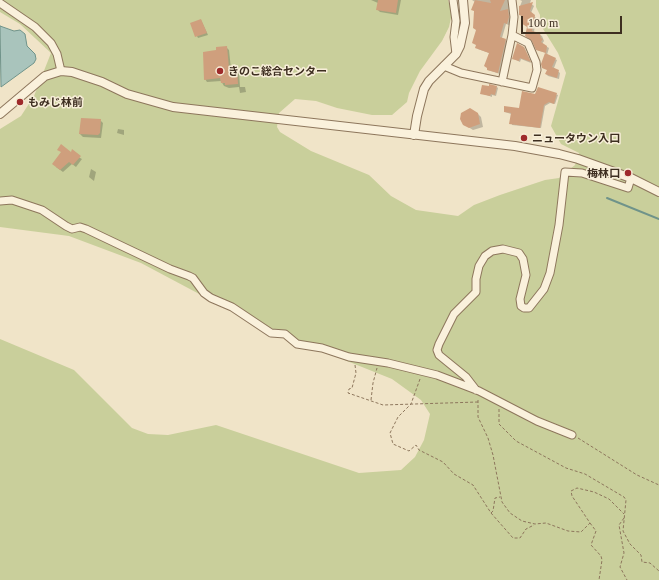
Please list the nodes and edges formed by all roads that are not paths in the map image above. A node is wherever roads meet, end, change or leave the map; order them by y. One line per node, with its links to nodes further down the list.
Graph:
1 (453, 0): 6 (street)
2 (463, 0): 6 (street)
3 (512, 0): 5 (street)
4 (0, 3): 8 (street)
5 (512, 35): 9 (street); 9 (street)
6 (456, 54): 7 (street)
7 (444, 66): 9 (street); 11 (street)
8 (61, 71): 10 (street); 11 (street)
9 (502, 82)
10 (0, 114)
11 (414, 135): 12 (street)
12 (631, 178): 13 (street); 15 (street)
13 (659, 192)
14 (0, 202): 15 (street)
15 (478, 391): 16 (street)
16 (572, 435)

